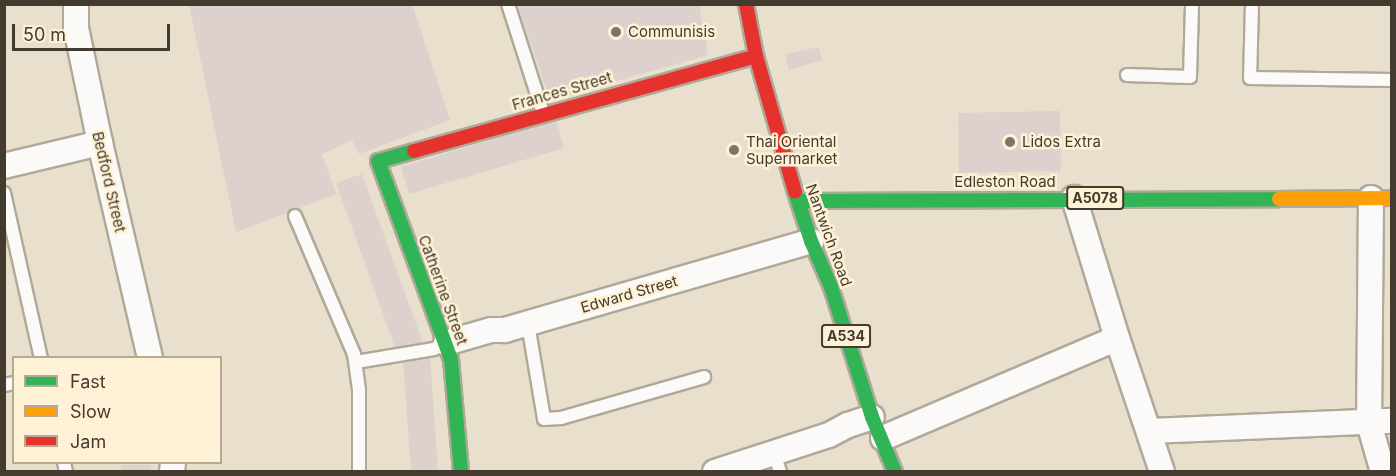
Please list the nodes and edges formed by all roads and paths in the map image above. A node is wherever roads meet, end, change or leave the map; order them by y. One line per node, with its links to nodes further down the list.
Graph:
1 (76, 4): 10 (street, Bedford Street)
2 (508, 4): 9 (lane)
3 (746, 4): 6 (main road, Nantwich Road / A534)
4 (1192, 4): 7 (lane)
5 (1252, 4): 8 (lane)
6 (756, 56): 9 (main road, Frances Street); 16 (main road, Nantwich Road / A534)
7 (1127, 75)
8 (1392, 81)
9 (544, 114): 11 (main road, Frances Street)
10 (100, 143): 12 (street); 23 (street, Bedford Street)
11 (378, 161): 21 (main road, Catherine Street)
12 (4, 166)
13 (4, 192): 22 (lane)
14 (1074, 198): 15 (main road, Edleston Road / A5078); 16 (main road, Edleston Road / A5078); 20 (street)
15 (1381, 198): 27 (street)
16 (798, 201): 18 (main road, Nantwich Road / A534)
17 (296, 216): 24 (lane)
18 (811, 241): 19 (street, Edward Street); 26 (main road, Nantwich Road / A534)
19 (528, 324): 21 (street, Edward Street); 25 (lane)
20 (1117, 338): 28 (street); 29 (street)
21 (446, 343): 24 (lane); 32 (main road, Catherine Street)
22 (41, 356)
23 (150, 356)
24 (356, 362): 31 (lane)
25 (704, 377)
26 (872, 417): 29 (main road, Nantwich Road / A534); 30 (street)
27 (1380, 422): 28 (street); 36 (street)
28 (1150, 431): 35 (street)
29 (883, 438): 34 (main road, Nantwich Road / A534)
30 (777, 462): 33 (street)
31 (359, 471)
32 (461, 471)
33 (715, 471)
34 (895, 471)
35 (1162, 471)
36 (1383, 471)

